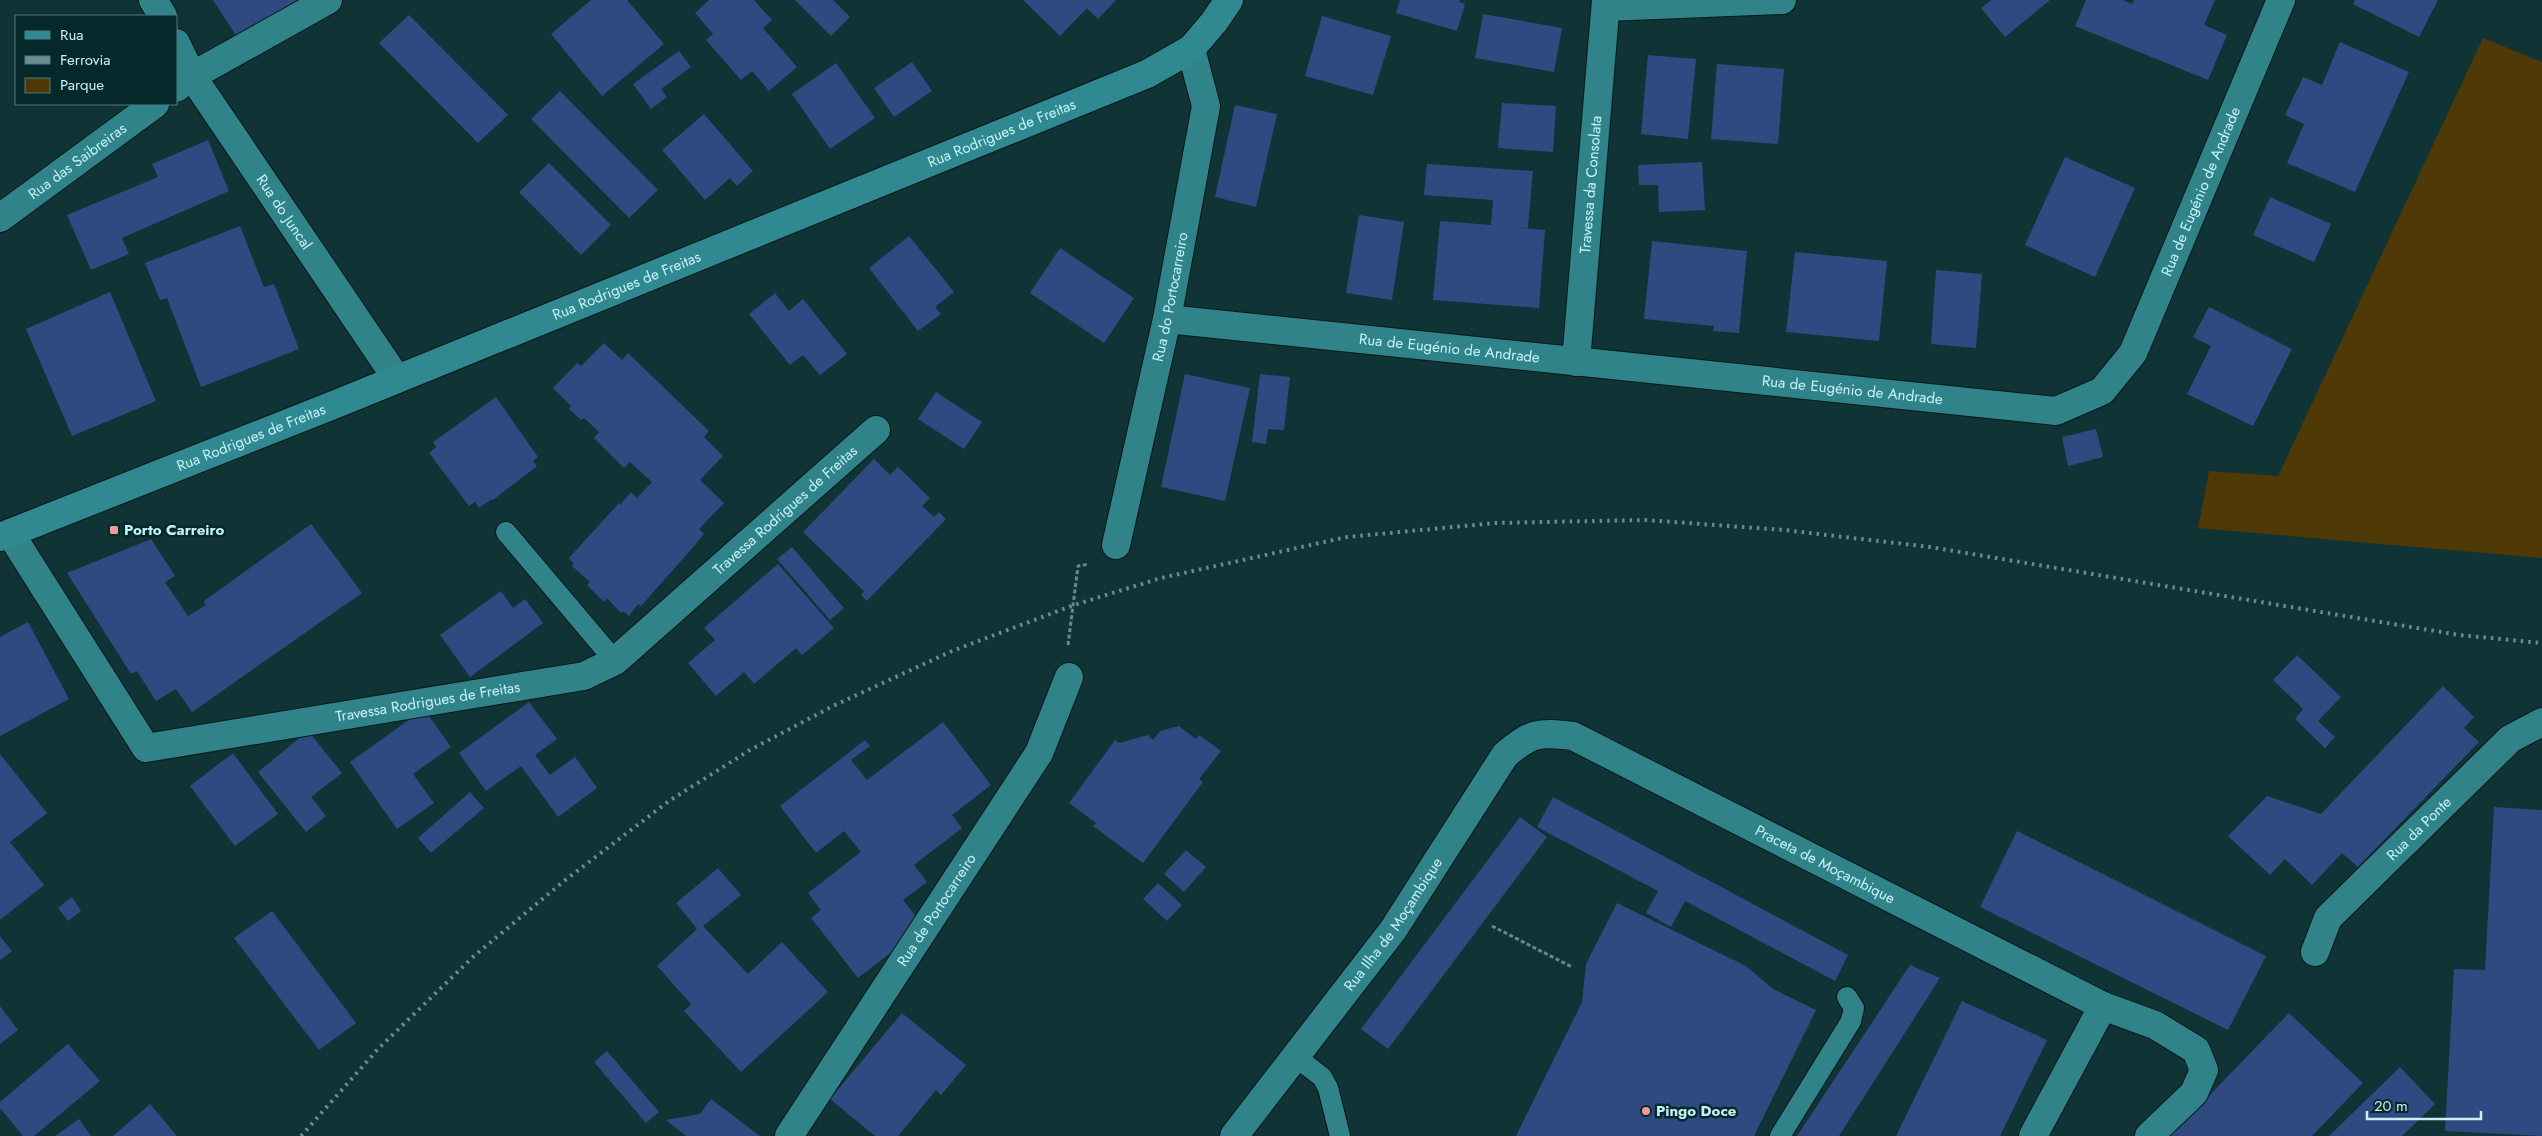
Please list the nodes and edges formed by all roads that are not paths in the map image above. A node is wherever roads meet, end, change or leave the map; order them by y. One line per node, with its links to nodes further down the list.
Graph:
1 (153, 0): 7 (street)
2 (328, 0): 10 (street)
3 (1229, 0): 8 (main road, Rua Rodrigues de Freitas)
4 (1782, 0): 6 (street, Travessa da Consolata)
5 (2281, 0): 14 (street, Rua de Eugénio de Andrade)
6 (1606, 4): 14 (street, Travessa da Consolata)
7 (162, 15)
8 (1191, 49): 13 (street, Rua do Portocarreiro); 15 (main road, Rua Rodrigues de Freitas)
9 (178, 53): 10 (street, Rua do Juncal)
10 (184, 82): 15 (street, Rua do Juncal)
11 (154, 105): 12 (street, Rua das Saibreiras)
12 (0, 218)
13 (1167, 319): 14 (street, Rua de Eugénio de Andrade); 19 (street, Rua do Portocarreiro)
14 (1576, 362)
15 (397, 379): 18 (main road, Rua Rodrigues de Freitas)
16 (876, 430): 20 (street, Travessa Rodrigues de Freitas)
17 (506, 532): 20 (lane)
18 (5, 535): 20 (street, Travessa Rodrigues de Freitas)
19 (1116, 545)
20 (616, 661)
21 (1070, 677): 29 (street, Rua de Portocarreiro)
22 (2542, 722): 24 (street, Rua da Ponte)
23 (1544, 732): 26 (street, Praceta de Moçambique); 27 (street, Rua Ilha de Moçambique)
24 (2315, 952)
25 (1847, 997): 31 (lane)
26 (2103, 1006): 32 (street); 33 (street, Praceta de Moçambique)
27 (1296, 1057): 28 (street, Rua Ilha de Moçambique); 30 (lane)
28 (1243, 1132)
29 (789, 1136)
30 (1340, 1136)
31 (1780, 1136)
32 (2033, 1136)
33 (2148, 1136)

